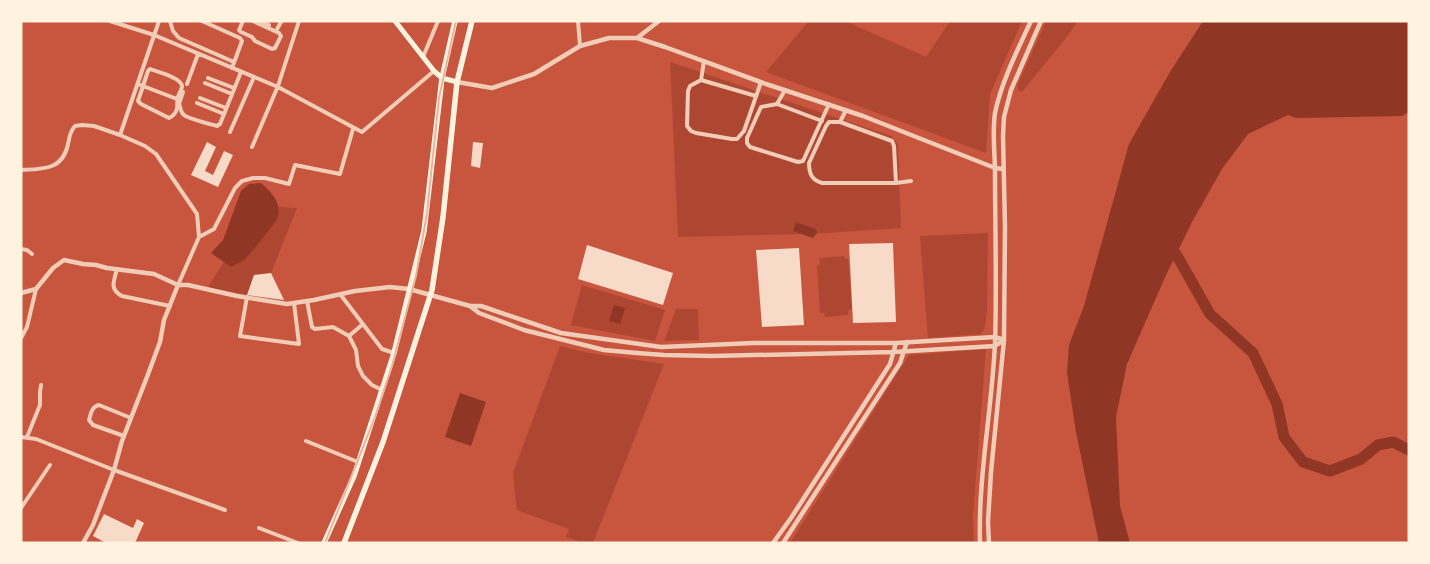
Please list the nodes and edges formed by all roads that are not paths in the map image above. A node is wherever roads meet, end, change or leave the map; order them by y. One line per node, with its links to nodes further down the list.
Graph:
1 (110, 21): 20 (street)
2 (159, 21): 20 (street)
3 (202, 21): 26 (street)
4 (242, 21): 19 (street)
5 (253, 21): 18 (street)
6 (262, 21): 18 (street)
7 (299, 21): 40 (street)
8 (395, 21): 24 (main road)
9 (438, 21): 24 (street)
10 (455, 21): 32 (main road)
11 (472, 21): 34 (main road)
12 (578, 21): 22 (street)
13 (659, 21): 21 (street)
14 (1031, 21): 60 (street)
15 (1041, 21): 61 (street)
16 (169, 22): 26 (street)
17 (281, 22): 19 (street)
18 (270, 25): 19 (street)
19 (276, 31)
20 (154, 35): 23 (street); 37 (street)
21 (637, 38): 22 (street); 25 (street)
22 (580, 46): 34 (street)
23 (198, 54): 27 (street); 38 (street)
24 (423, 57): 28 (main road)
25 (704, 61): 33 (street); 35 (street)
26 (234, 62): 27 (street)
27 (232, 68): 29 (street)
28 (434, 71): 32 (main road); 56 (street)
29 (241, 72): 30 (street); 41 (street)
30 (254, 77): 40 (street); 57 (street)
31 (208, 78): 41 (street)
32 (442, 78): 34 (main road); 71 (main road)
33 (701, 80): 45 (street); 45 (street)
34 (457, 82): 75 (main road)
35 (761, 82): 42 (street); 45 (street)
36 (205, 83): 44 (street)
37 (138, 84): 39 (street); 58 (street)
38 (187, 84)
39 (143, 86): 47 (street); 47 (street); 47 (street)
40 (278, 87): 56 (street); 59 (street)
41 (234, 88): 44 (street)
42 (785, 90): 49 (street); 50 (street)
43 (183, 92): 53 (street)
44 (232, 94): 51 (street)
45 (756, 96)
46 (200, 98): 51 (street)
47 (177, 99)
48 (197, 103): 53 (street)
49 (777, 104): 54 (street); 54 (street)
50 (829, 104): 52 (street); 54 (street)
51 (226, 108): 53 (street)
52 (846, 110): 55 (street); 60 (street)
53 (224, 114)
54 (822, 121)
55 (840, 122): 64 (street); 64 (street)
56 (353, 129): 65 (street)
57 (230, 132)
58 (120, 135): 62 (street); 65 (street)
59 (252, 147)
60 (995, 168): 61 (street); 82 (street)
61 (1003, 169): 84 (street)
62 (21, 170)
63 (911, 181): 64 (street)
64 (896, 182)
65 (199, 237): 69 (street)
66 (21, 249): 67 (street)
67 (32, 254)
68 (116, 269): 69 (street); 70 (street); 78 (street)
69 (178, 285): 74 (street); 78 (street)
70 (36, 289): 72 (street); 83 (street)
71 (409, 289): 73 (street); 75 (street); 91 (main road)
72 (21, 293)
73 (340, 294): 76 (street); 80 (street)
74 (247, 297): 77 (street); 77 (street)
75 (430, 298): 79 (street); 111 (main road)
76 (307, 301): 77 (street); 81 (street)
77 (294, 303)
78 (170, 306): 95 (street)
79 (470, 306): 87 (street); 92 (street)
80 (363, 324): 81 (street); 91 (street)
81 (349, 336): 94 (street)
82 (995, 337): 84 (street); 85 (street); 88 (street)
83 (21, 338)
84 (1004, 340): 88 (street); 114 (street)
85 (907, 342): 86 (street); 90 (street)
86 (896, 343): 87 (street); 89 (street)
87 (705, 346): 92 (street)
88 (995, 346): 90 (street); 113 (street)
89 (893, 352): 90 (street); 92 (street); 106 (street)
90 (904, 352): 107 (street)
91 (394, 353): 94 (main road)
92 (706, 355)
93 (41, 385): 98 (street)
94 (382, 390): 100 (main road)
95 (132, 418): 96 (street); 96 (street)
96 (124, 436): 102 (street)
97 (21, 437): 98 (street)
98 (27, 437): 102 (street)
99 (306, 441): 100 (street)
100 (358, 462): 110 (main road)
101 (50, 465): 103 (street)
102 (114, 470): 104 (street); 108 (street)
103 (21, 508)
104 (225, 510)
105 (259, 528): 109 (street)
106 (778, 536): 107 (street); 112 (street)
107 (784, 542)
108 (83, 543)
109 (298, 543)
110 (324, 543)
111 (344, 543)
112 (773, 543)
113 (980, 543)
114 (989, 543)

